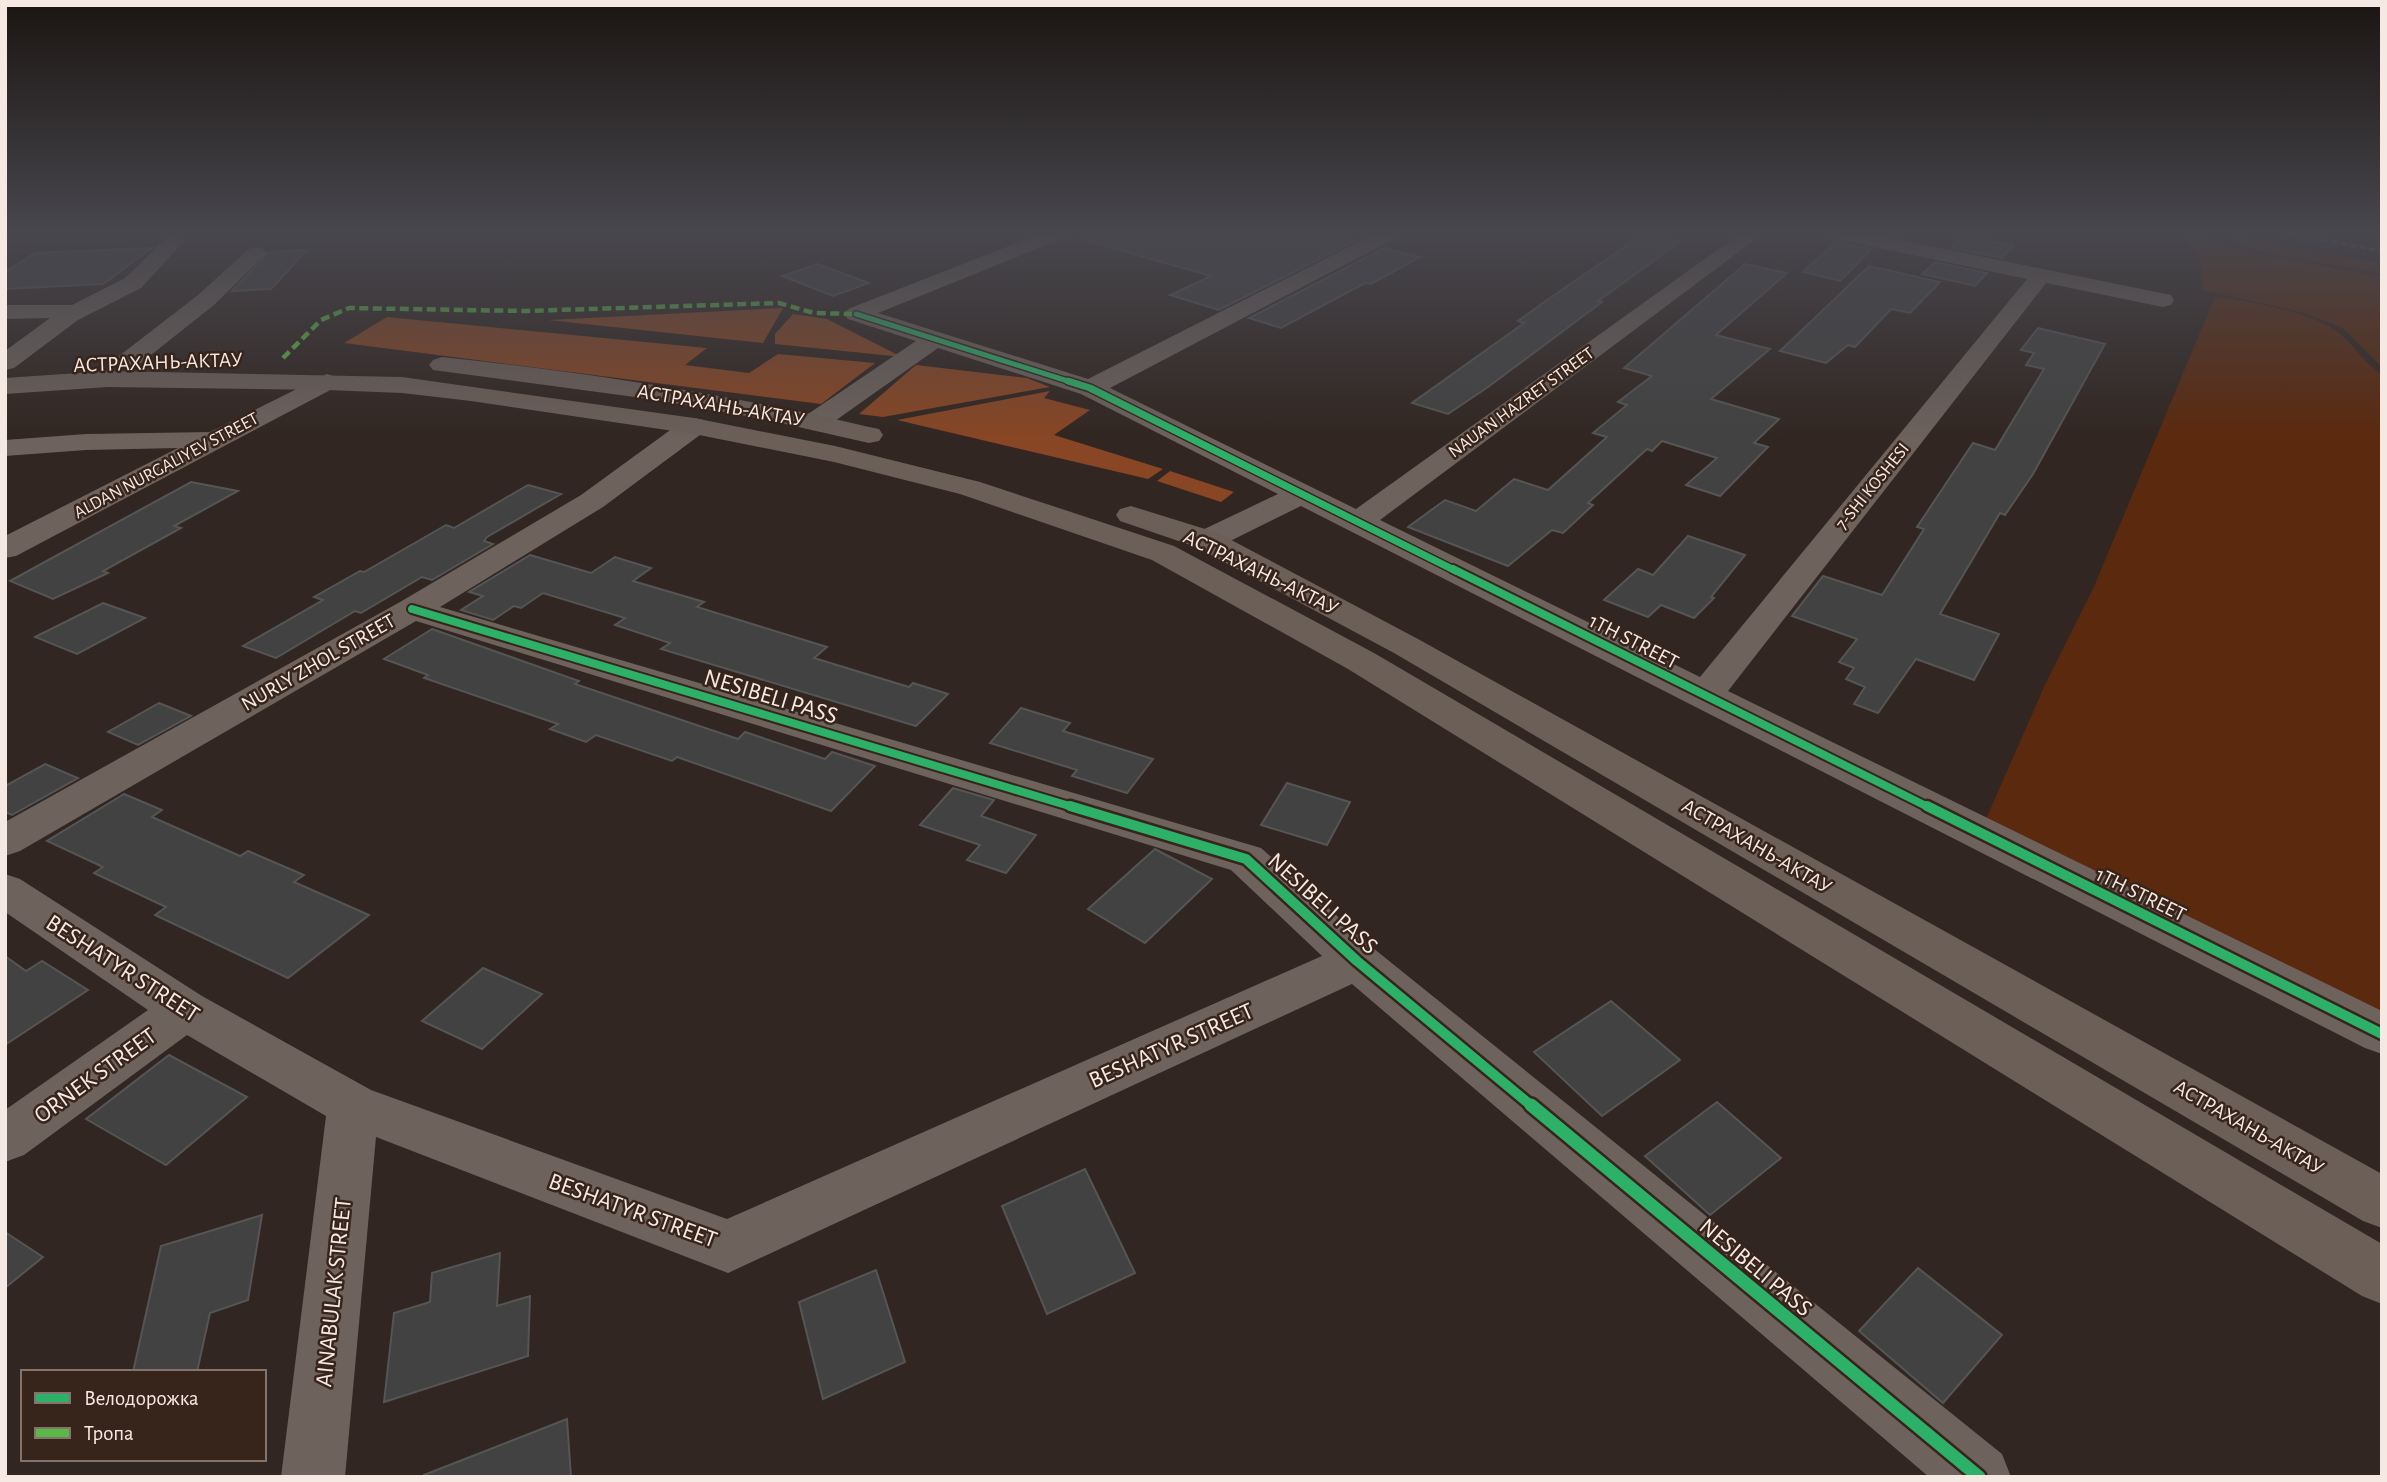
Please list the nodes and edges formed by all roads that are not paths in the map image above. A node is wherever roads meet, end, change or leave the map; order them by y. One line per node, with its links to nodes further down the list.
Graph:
1 (96, 302): 8 (street)
2 (203, 302): 10 (street)
3 (886, 302): 9 (street, 1TH STREET)
4 (1257, 302): 17 (street)
5 (1659, 302): 23 (street, NAUAN HAZRET STREET)
6 (2018, 302): 27 (street, 7-SHI KOSHESI)
7 (5, 312): 8 (street)
8 (70, 315): 11 (street)
9 (933, 340): 17 (street, 1TH STREET); 18 (street)
10 (128, 362): 12 (highway, АСТРАХАНЬ-АКТАУ); 13 (highway, АСТРАХАНЬ-АКТАУ)
11 (5, 363)
12 (431, 364): 15 (highway); 18 (highway, АСТРАХАНЬ-АКТАУ)
13 (5, 371)
14 (327, 382): 15 (highway); 16 (highway); 20 (street, ALDAN NURGALIYEV STREET)
15 (402, 385): 19 (highway)
16 (5, 386)
17 (1090, 388): 22 (street, 1TH STREET)
18 (815, 422): 24 (highway, АСТРАХАНЬ-АКТАУ)
19 (694, 426): 26 (street, NURLY ZHOL STREET); 36 (highway)
20 (214, 439): 21 (street); 25 (street, ALDAN NURGALIYEV STREET)
21 (5, 448)
22 (1302, 495): 23 (street, 1TH STREET); 24 (street)
23 (1356, 523): 27 (street, 1TH STREET)
24 (1207, 540): 35 (highway, АСТРАХАНЬ-АКТАУ)
25 (5, 549)
26 (412, 609): 28 (street, NURLY ZHOL STREET); 30 (street, NESIBELI PASS)
27 (1704, 696): 32 (street, 1TH STREET)
28 (5, 841)
29 (5, 890): 31 (street, BESHATYR STREET)
30 (1357, 961): 33 (street, BESHATYR STREET); 38 (street, NESIBELI PASS)
31 (185, 1010): 33 (street, BESHATYR STREET); 34 (street, ORNEK STREET)
32 (2382, 1034)
33 (353, 1106): 37 (street, AINABULAK STREET)
34 (5, 1139)
35 (2382, 1203)
36 (2382, 1276)
37 (313, 1477)
38 (1979, 1477)

